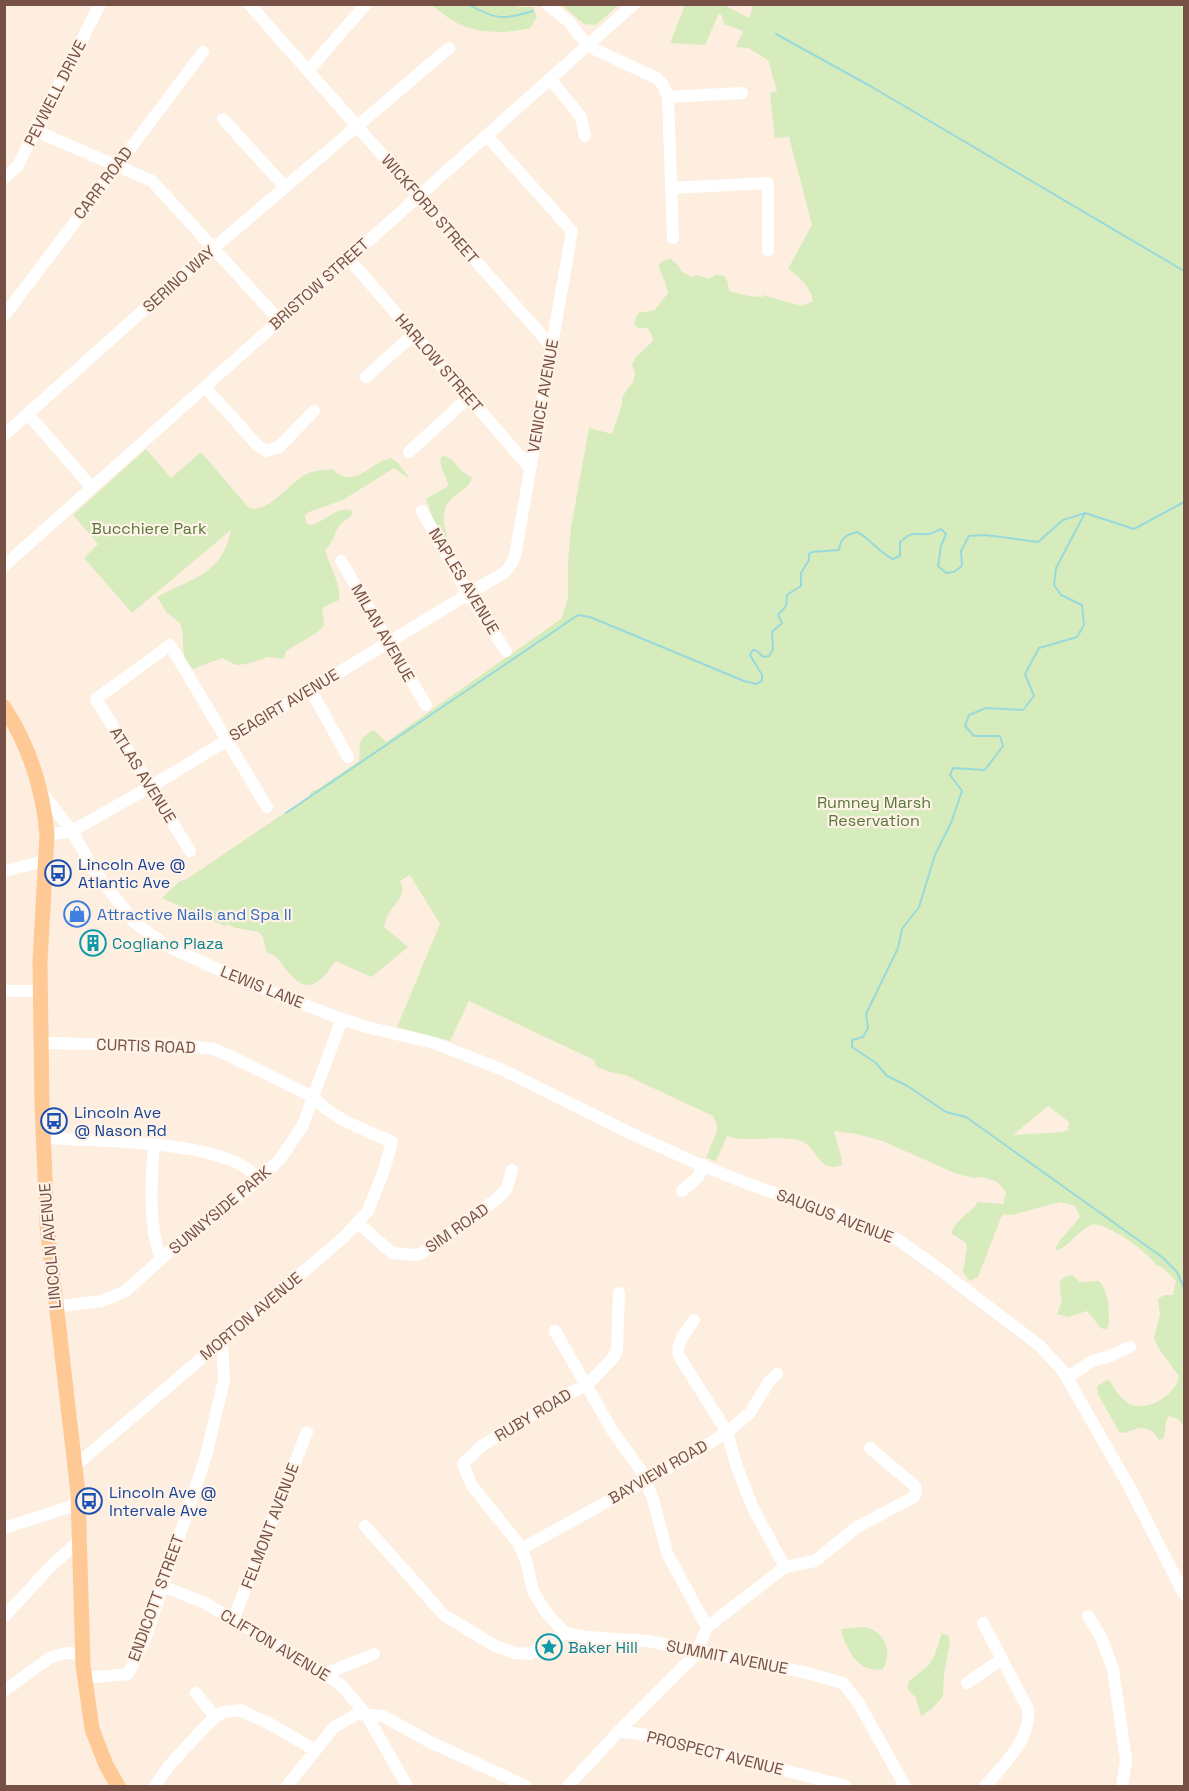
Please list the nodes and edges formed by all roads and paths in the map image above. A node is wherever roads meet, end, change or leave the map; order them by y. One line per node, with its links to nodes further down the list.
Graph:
1 (100, 4): 15 (street, PEVWELL DRIVE)
2 (249, 4): 9 (street)
3 (366, 4): 9 (street)
4 (547, 4): 6 (street)
5 (634, 4): 6 (street, BRISTOW STREET)
6 (588, 46): 10 (street, BRISTOW STREET); 12 (street)
7 (449, 48): 14 (street, SERINO WAY)
8 (203, 52): 18 (street, CARR ROAD)
9 (308, 71): 14 (street, WICKFORD STREET)
10 (550, 79): 16 (street, BRISTOW STREET); 17 (street)
11 (742, 93): 12 (street)
12 (668, 97): 21 (street)
13 (223, 119): 20 (street)
14 (357, 126): 20 (street, SERINO WAY); 22 (street, WICKFORD STREET)
15 (36, 131): 18 (street); 19 (street, PEVWELL DRIVE)
16 (487, 136): 22 (street, BRISTOW STREET); 30 (street, VENICE AVENUE)
17 (585, 136)
18 (117, 165): 24 (street); 27 (street, CARR ROAD)
19 (4, 178)
20 (285, 187): 24 (street, SERINO WAY)
21 (671, 188): 23 (street); 25 (street)
22 (418, 196): 26 (street, BRISTOW STREET); 30 (street, WICKFORD STREET)
23 (673, 238)
24 (214, 248): 28 (street); 35 (street, SERINO WAY)
25 (768, 250)
26 (348, 258): 28 (street, BRISTOW STREET); 29 (street, HARLOW STREET)
27 (4, 316)
28 (279, 320): 32 (street, BRISTOW STREET)
29 (414, 334): 31 (street); 33 (street, HARLOW STREET)
30 (552, 347): 38 (street, VENICE AVENUE)
31 (366, 377)
32 (206, 388): 34 (street); 39 (street, BRISTOW STREET)
33 (469, 397): 37 (street); 38 (street, HARLOW STREET)
34 (314, 411)
35 (28, 414): 36 (street, SERINO WAY); 39 (street)
36 (4, 435)
37 (409, 452)
38 (530, 468): 42 (street, VENICE AVENUE)
39 (92, 488): 43 (street, BRISTOW STREET)
40 (422, 511): 44 (street, NAPLES AVENUE)
41 (341, 561): 45 (street, MILAN AVENUE)
42 (513, 561): 44 (street, SEAGIRT AVENUE)
43 (4, 566)
44 (468, 594): 45 (street, SEAGIRT AVENUE); 46 (street, NAPLES AVENUE)
45 (388, 642): 47 (street, SEAGIRT AVENUE); 48 (street, MILAN AVENUE)
46 (506, 651)
47 (310, 689): 50 (street, SEAGIRT AVENUE); 51 (street)
48 (426, 705)
49 (4, 707): 53 (main road, LINCOLN AVENUE)
50 (227, 740): 52 (street, SEAGIRT AVENUE); 52 (street, ATLAS AVENUE); 54 (street)
51 (348, 757)
52 (150, 787): 55 (street, SEAGIRT AVENUE); 57 (street, ATLAS AVENUE)
53 (43, 794): 55 (street, LEWIS LANE); 56 (main road, LINCOLN AVENUE)
54 (267, 807)
55 (72, 831): 56 (street, SEAGIRT AVENUE); 62 (street, LEWIS LANE)
56 (47, 835): 58 (main road, LINCOLN AVENUE)
57 (190, 851)
58 (46, 861): 59 (street); 61 (main road, LINCOLN AVENUE)
59 (4, 871)
60 (4, 991): 61 (street)
61 (41, 991): 63 (main road, LINCOLN AVENUE)
62 (342, 1019): 64 (street, SUNNYSIDE PARK); 68 (street, SAUGUS AVENUE)
63 (41, 1043): 64 (street, CURTIS ROAD); 65 (main road, LINCOLN AVENUE)
64 (313, 1097): 66 (street, CURTIS ROAD); 70 (street, SUNNYSIDE PARK)
65 (43, 1138): 67 (street); 75 (main road, LINCOLN AVENUE)
66 (392, 1142): 72 (street, MORTON AVENUE)
67 (154, 1145): 70 (street); 73 (street)
68 (703, 1166): 71 (street); 81 (street, SAUGUS AVENUE)
69 (512, 1170): 72 (street, SIM ROAD)
70 (260, 1180): 73 (street, SUNNYSIDE PARK)
71 (682, 1191)
72 (358, 1223): 78 (street, MORTON AVENUE)
73 (161, 1259): 75 (street, SUNNYSIDE PARK)
74 (619, 1293): 82 (street, RUBY ROAD)
75 (55, 1306): 86 (main road, LINCOLN AVENUE)
76 (694, 1320): 84 (street)
77 (555, 1330): 82 (street)
78 (222, 1341): 86 (street, MORTON AVENUE); 94 (street, ENDICOTT STREET)
79 (1130, 1347): 81 (street)
80 (777, 1374): 84 (street, BAYVIEW ROAD)
81 (1067, 1378): 95 (street, SAUGUS AVENUE)
82 (588, 1384): 87 (street); 92 (street, RUBY ROAD)
83 (307, 1432): 98 (street, FELMONT AVENUE)
84 (728, 1432): 87 (street, BAYVIEW ROAD); 93 (street)
85 (870, 1448): 93 (street)
86 (75, 1466): 88 (main road, LINCOLN AVENUE)
87 (645, 1480): 92 (street, BAYVIEW ROAD); 100 (street)
88 (79, 1504): 90 (street); 91 (main road, LINCOLN AVENUE)
89 (365, 1526): 101 (street)
90 (4, 1528)
91 (80, 1540): 97 (street); 103 (main road, LINCOLN AVENUE)
92 (521, 1549): 101 (street)
93 (785, 1567): 100 (street)
94 (162, 1586): 98 (street, CLIFTON AVENUE); 107 (street, ENDICOTT STREET)
95 (1185, 1594)
96 (1088, 1616): 124 (street)
97 (4, 1617)
98 (234, 1620): 106 (street, CLIFTON AVENUE)
99 (983, 1623): 105 (street)
100 (707, 1627): 102 (street)
101 (565, 1633): 102 (street, SUMMIT AVENUE)
102 (698, 1652): 113 (street); 122 (street, SUMMIT AVENUE)
103 (83, 1654): 107 (main road, LINCOLN AVENUE); 109 (street)
104 (374, 1654): 106 (street)
105 (1002, 1659): 108 (street); 123 (street)
106 (325, 1674): 111 (street, CLIFTON AVENUE)
107 (85, 1678): 115 (main road, LINCOLN AVENUE)
108 (967, 1683)
109 (4, 1691)
110 (196, 1694): 112 (street)
111 (366, 1714): 114 (street); 118 (street, CLIFTON AVENUE); 119 (street)
112 (215, 1717): 114 (street); 116 (street)
113 (619, 1731): 120 (street); 121 (street, PROSPECT AVENUE)
114 (315, 1750): 117 (street)
115 (118, 1786)
116 (155, 1786)
117 (287, 1786)
118 (407, 1786)
119 (526, 1786)
120 (568, 1786)
121 (846, 1786)
122 (906, 1786)
123 (985, 1786)
124 (1122, 1786)

